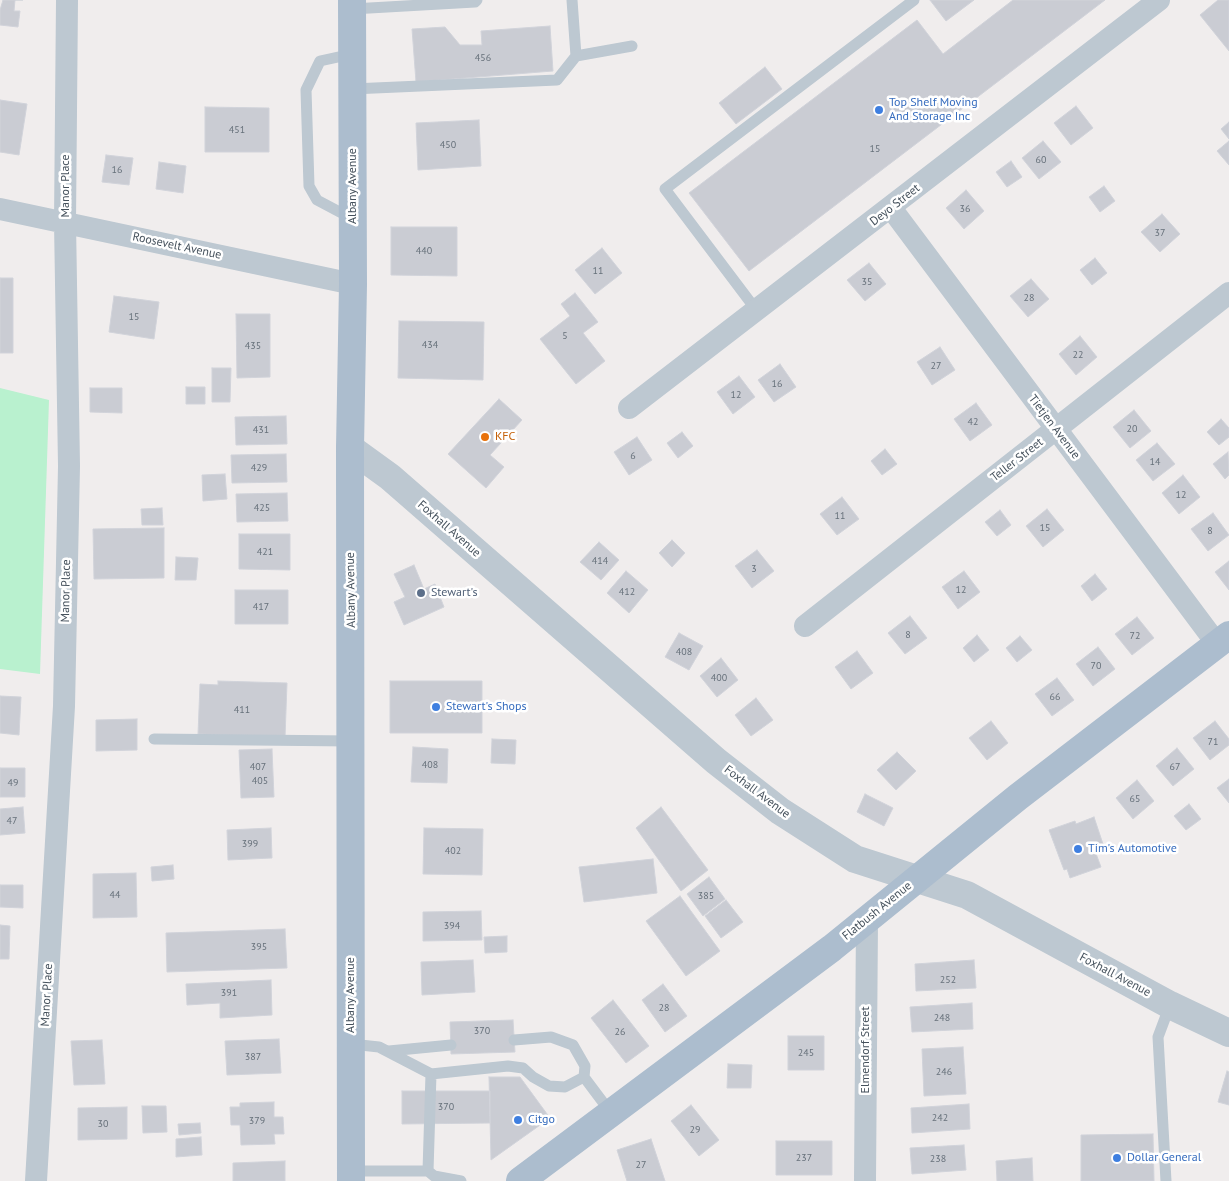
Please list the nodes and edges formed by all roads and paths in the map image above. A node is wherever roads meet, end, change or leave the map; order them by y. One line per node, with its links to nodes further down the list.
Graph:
1 (67, 0): 14 (street, Manor Place)
2 (477, 0): 6 (lane)
3 (572, 0): 9 (lane)
4 (914, 0): 17 (lane)
5 (1159, 0): 11 (street, Deyo Street)
6 (352, 4): 8 (main road, Albany Avenue)
7 (632, 46): 9 (lane)
8 (352, 54): 10 (main road, Albany Avenue); 13 (lane)
9 (576, 56): 10 (lane)
10 (352, 89): 13 (main road, Albany Avenue)
11 (891, 208): 17 (street, Deyo Street); 19 (street, Tietjen Avenue)
12 (0, 209): 14 (street, Roosevelt Avenue)
13 (353, 218): 15 (main road, Albany Avenue)
14 (66, 222): 15 (street, Roosevelt Avenue); 38 (street, Manor Place)
15 (353, 284): 20 (main road, Albany Avenue)
16 (1229, 294): 19 (street, Teller Street)
17 (757, 310): 18 (street, Deyo Street)
18 (629, 408)
19 (1056, 430): 21 (street, Teller Street); 22 (street, Tietjen Avenue)
20 (350, 448): 24 (main road, Albany Avenue); 25 (street, Foxhall Avenue)
21 (805, 626)
22 (1223, 640): 25 (main road, Flatbush Avenue)
23 (154, 739): 24 (lane)
24 (351, 741): 30 (main road, Albany Avenue)
25 (917, 879): 26 (main road, Flatbush Avenue); 27 (street, Foxhall Avenue)
26 (867, 920): 35 (main road, Flatbush Avenue); 41 (street, Elmendorf Street)
27 (1170, 1005): 28 (street, Foxhall Avenue); 42 (lane)
28 (1229, 1033)
29 (514, 1040): 34 (lane)
30 (351, 1044): 32 (lane); 37 (main road, Albany Avenue)
31 (451, 1045): 32 (lane)
32 (389, 1051): 33 (lane)
33 (432, 1074): 34 (lane); 36 (lane)
34 (584, 1077): 35 (lane)
35 (611, 1113): 40 (main road, Flatbush Avenue)
36 (428, 1171): 37 (lane); 39 (lane)
37 (351, 1176)
38 (36, 1181)
39 (461, 1181)
40 (520, 1181)
41 (865, 1181)
42 (1166, 1181)

